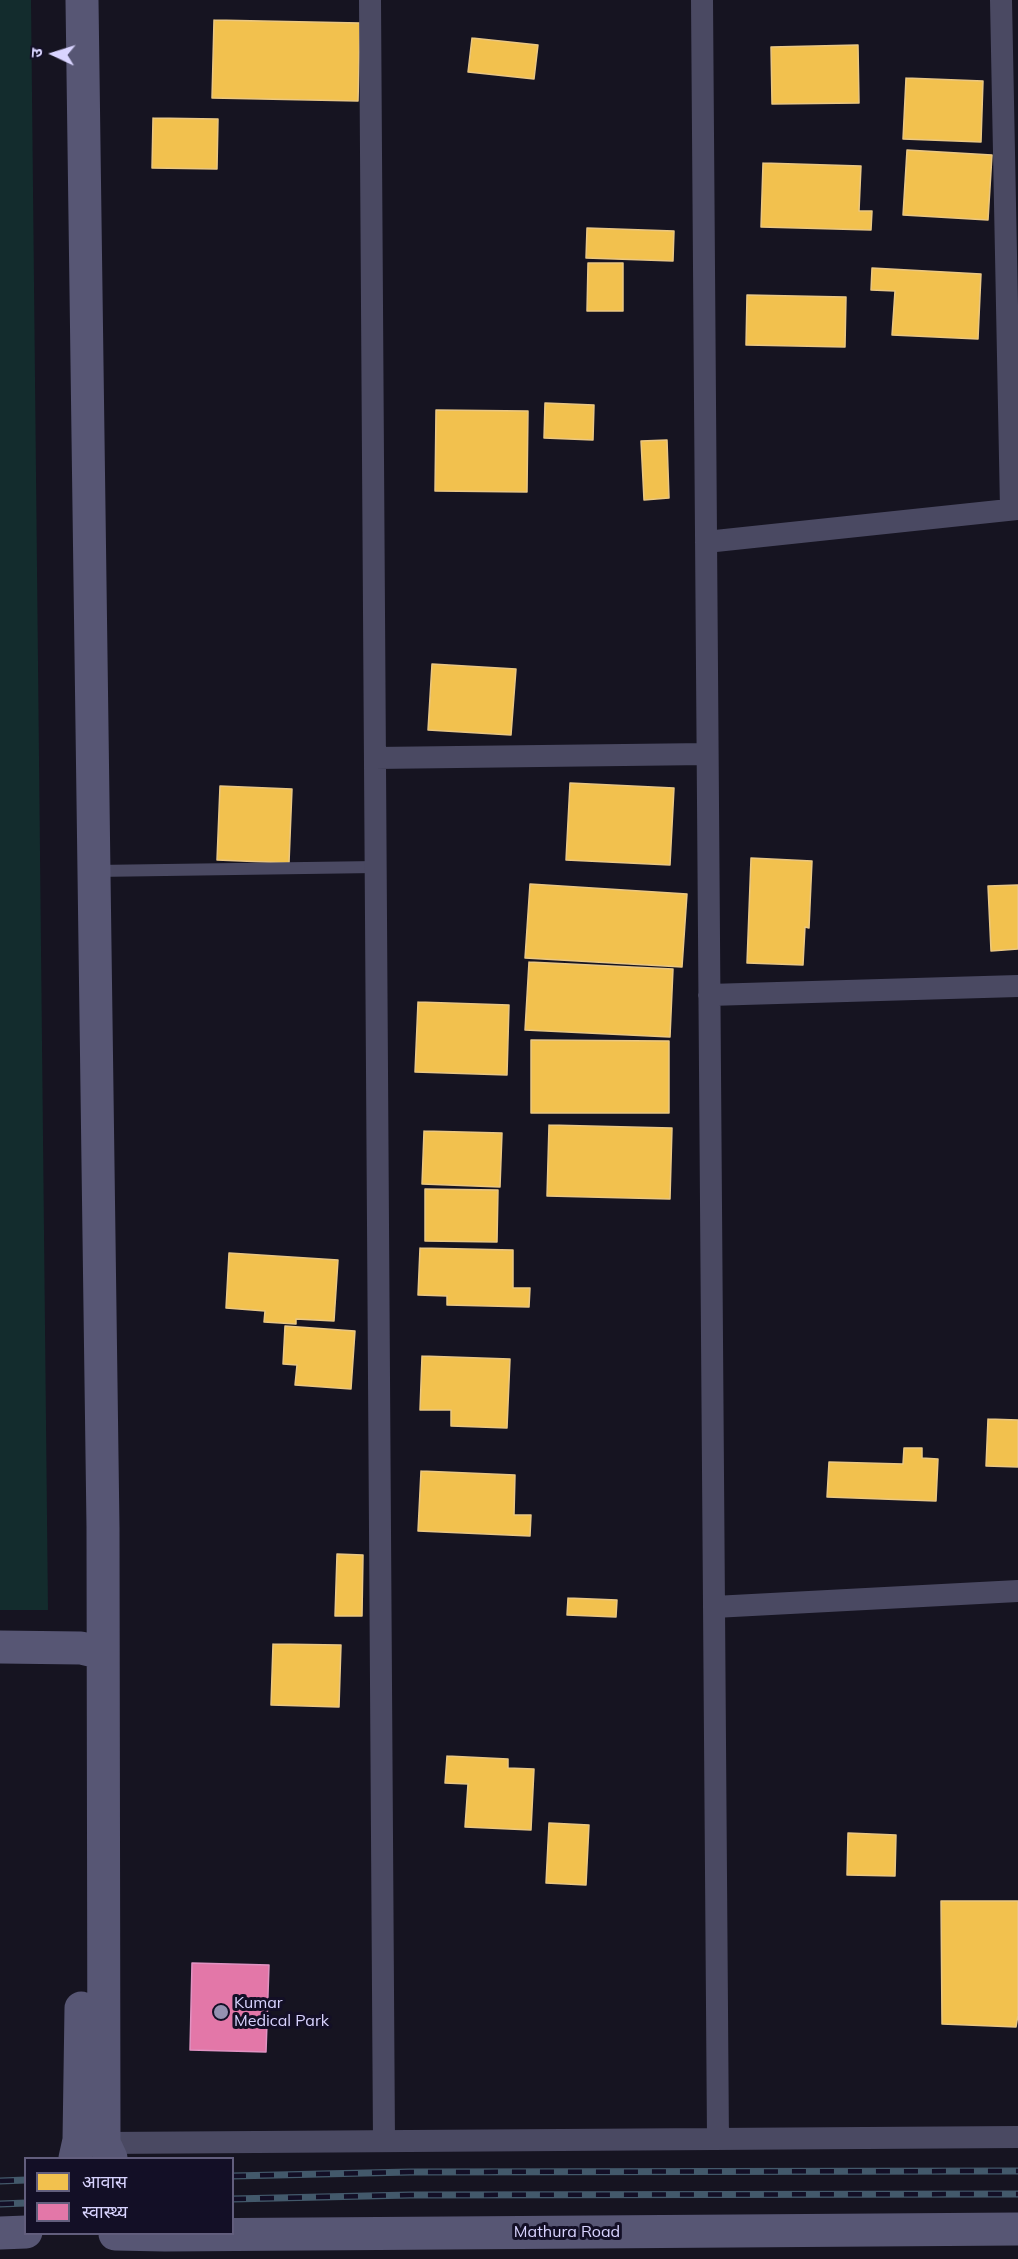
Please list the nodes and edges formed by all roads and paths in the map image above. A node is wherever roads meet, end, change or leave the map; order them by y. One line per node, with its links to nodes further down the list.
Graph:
1 (60, 0): 17 (street)
2 (82, 0): 11 (street)
3 (370, 0): 9 (street)
4 (702, 0): 7 (street)
5 (1001, 0): 6 (street)
6 (1014, 509): 7 (street)
7 (706, 542): 8 (street)
8 (707, 754): 9 (street); 13 (street)
9 (375, 758): 10 (street)
10 (376, 867): 11 (lane); 20 (street)
11 (94, 871): 17 (street)
12 (1018, 986): 13 (street)
13 (709, 995): 15 (street)
14 (1018, 1591): 15 (street)
15 (714, 1607): 19 (street)
16 (0, 1647): 17 (street)
17 (92, 1651): 21 (street); 22 (street)
18 (1018, 2137): 19 (street)
19 (718, 2139): 20 (street)
20 (384, 2141): 21 (street)
21 (107, 2151)
22 (75, 2157)
23 (1018, 2229): 26 (street, Mathura Road)
24 (24, 2232): 25 (street)
25 (0, 2233)
26 (234, 2234)

